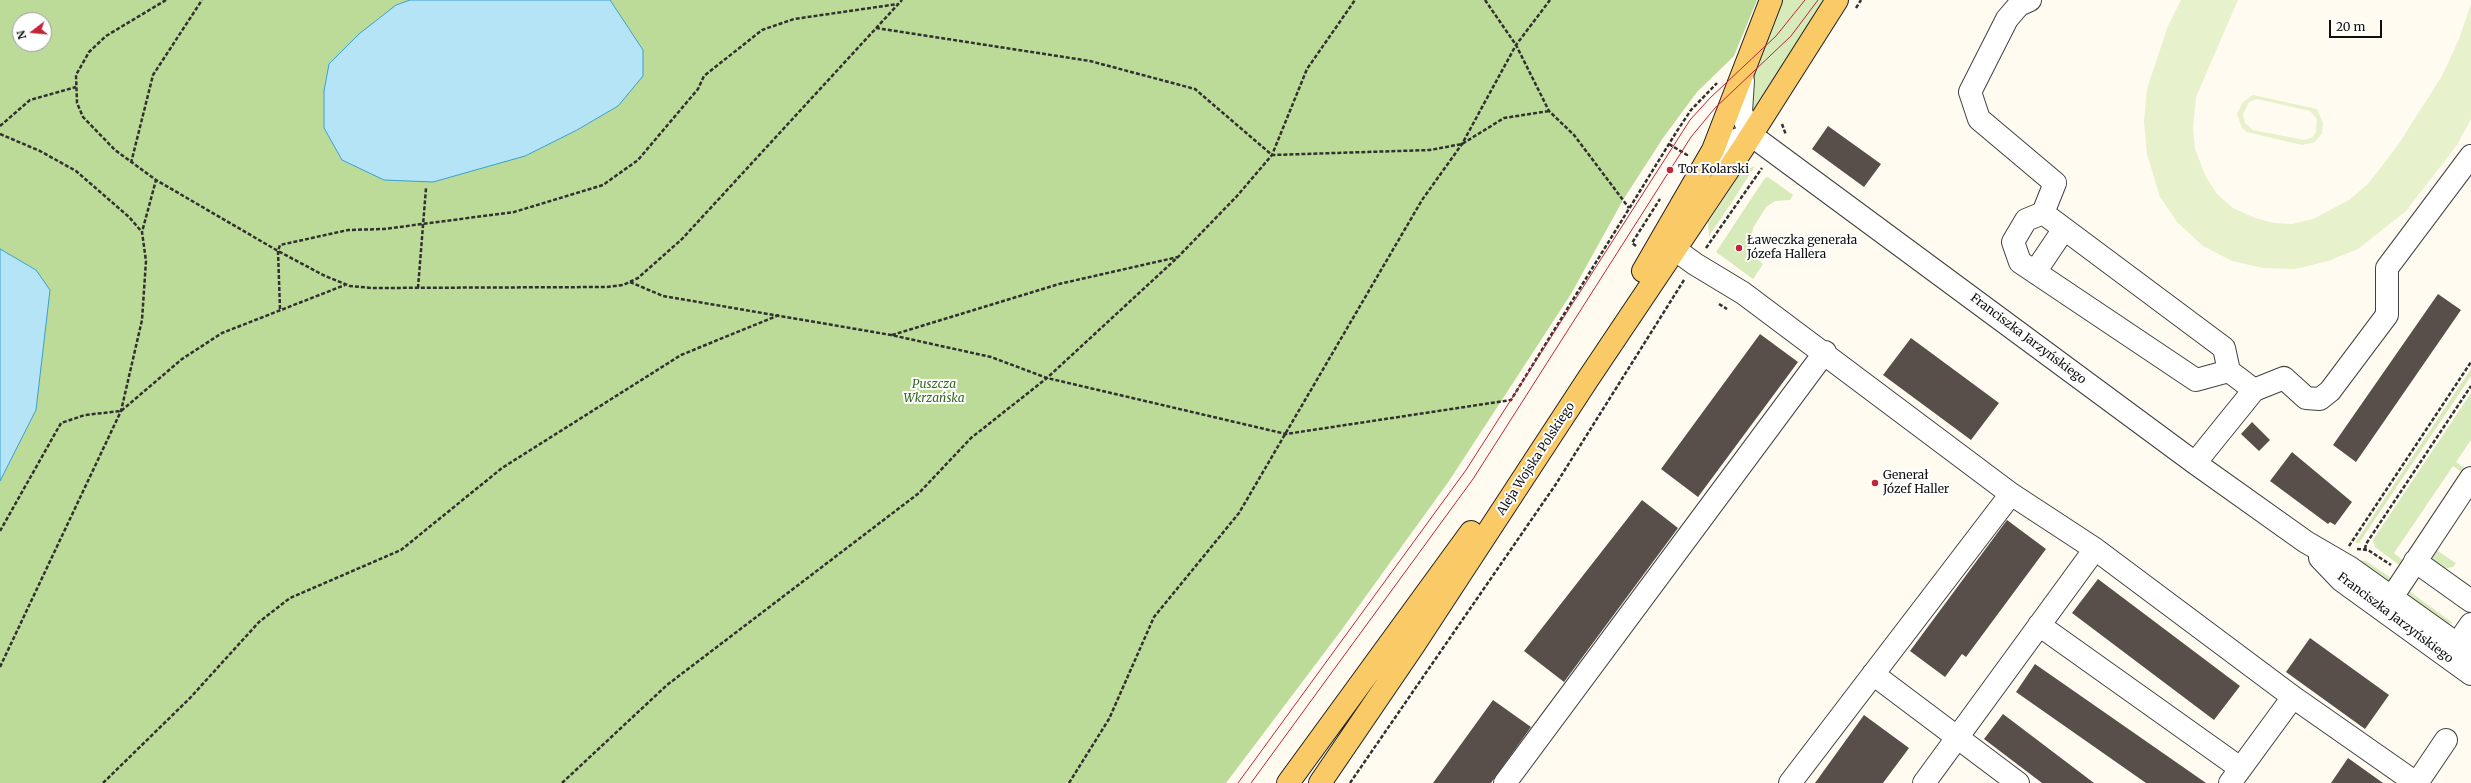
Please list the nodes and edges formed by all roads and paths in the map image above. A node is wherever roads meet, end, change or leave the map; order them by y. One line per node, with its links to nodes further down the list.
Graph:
1 (166, 0): 14 (path)
2 (202, 0): 27 (path)
3 (902, 0): 10 (path)
4 (1355, 0): 23 (path)
5 (1485, 0): 12 (path)
6 (1550, 0): 12 (path)
7 (1771, 0): 13 (main road, Aleja Wojska Polskiego)
8 (1837, 0): 19 (main road, Aleja Wojska Polskiego)
9 (2030, 0): 32 (street)
10 (898, 4): 11 (path); 33 (path)
11 (876, 28): 23 (path); 41 (path)
12 (1516, 45): 15 (path); 21 (path)
13 (1733, 77): 19 (street, Aleja Wojska Polskiego); 22 (path); 25 (main road, Aleja Wojska Polskiego)
14 (76, 87): 17 (path); 27 (path)
15 (1548, 111): 21 (path); 31 (path)
16 (1782, 124): 20 (path)
17 (0, 126)
18 (0, 134): 35 (path)
19 (1751, 135): 25 (street, Aleja Wojska Polskiego); 36 (main road, Aleja Wojska Polskiego); 55 (street, Franciszka Jarzyńskiego)
20 (1786, 136)
21 (1462, 144): 23 (path); 54 (path)
22 (1669, 144): 26 (path); 31 (path)
23 (1272, 155): 38 (path)
24 (2471, 156): 52 (street)
25 (1709, 158): 36 (main road, Aleja Wojska Polskiego)
26 (1683, 161)
27 (131, 163): 29 (path)
28 (1762, 168): 39 (path)
29 (156, 180): 35 (path); 37 (path)
30 (426, 188): 33 (path)
31 (1629, 208): 54 (path)
32 (2043, 213): 34 (street); 40 (street)
33 (423, 224): 37 (path); 43 (path)
34 (2064, 229): 40 (street); 49 (street)
35 (142, 232): 53 (path)
36 (1669, 244): 39 (street); 77 (main road, Aleja Wojska Polskiego); 78 (main road, Aleja Wojska Polskiego)
37 (278, 251): 42 (path); 44 (path)
38 (1178, 257): 46 (path); 50 (path)
39 (1695, 264): 47 (street); 79 (path)
40 (2035, 272): 49 (street)
41 (630, 282): 43 (path); 45 (path)
42 (346, 285): 43 (path); 44 (path)
43 (418, 288)
44 (280, 309): 53 (path)
45 (780, 315): 46 (path); 74 (path)
46 (891, 335): 50 (path)
47 (1825, 352): 57 (street); 80 (street)
48 (2471, 362): 60 (path)
49 (2230, 371): 52 (street)
50 (1047, 378): 54 (path); 75 (path)
51 (2471, 386): 60 (path)
52 (2254, 390): 55 (street)
53 (121, 411): 58 (path); 67 (path)
54 (1286, 434): 76 (path)
55 (2195, 463): 63 (street, Franciszka Jarzyńskiego)
56 (2471, 478): 61 (street)
57 (2011, 494): 59 (street); 68 (street)
58 (0, 531)
59 (2095, 549): 65 (street); 70 (street)
60 (2365, 549): 61 (path)
61 (2411, 569): 62 (street); 63 (street)
62 (2471, 601)
63 (2387, 603): 66 (street, Franciszka Jarzyńskiego)
64 (2471, 624): 66 (street)
65 (2039, 625): 71 (street); 73 (street)
66 (2459, 652): 69 (street, Franciszka Jarzyńskiego)
67 (0, 667)
68 (1873, 674): 71 (street); 81 (street)
69 (2471, 674)
70 (2294, 697): 73 (street); 84 (street)
71 (1958, 737): 82 (street); 83 (street)
72 (2446, 740): 84 (street)
73 (2235, 776)
74 (103, 783)
75 (562, 783)
76 (1069, 783)
77 (1288, 783)
78 (1320, 783)
79 (1350, 783)
80 (1505, 783)
81 (1790, 783)
82 (1924, 783)
83 (2018, 783)
84 (2416, 783)

